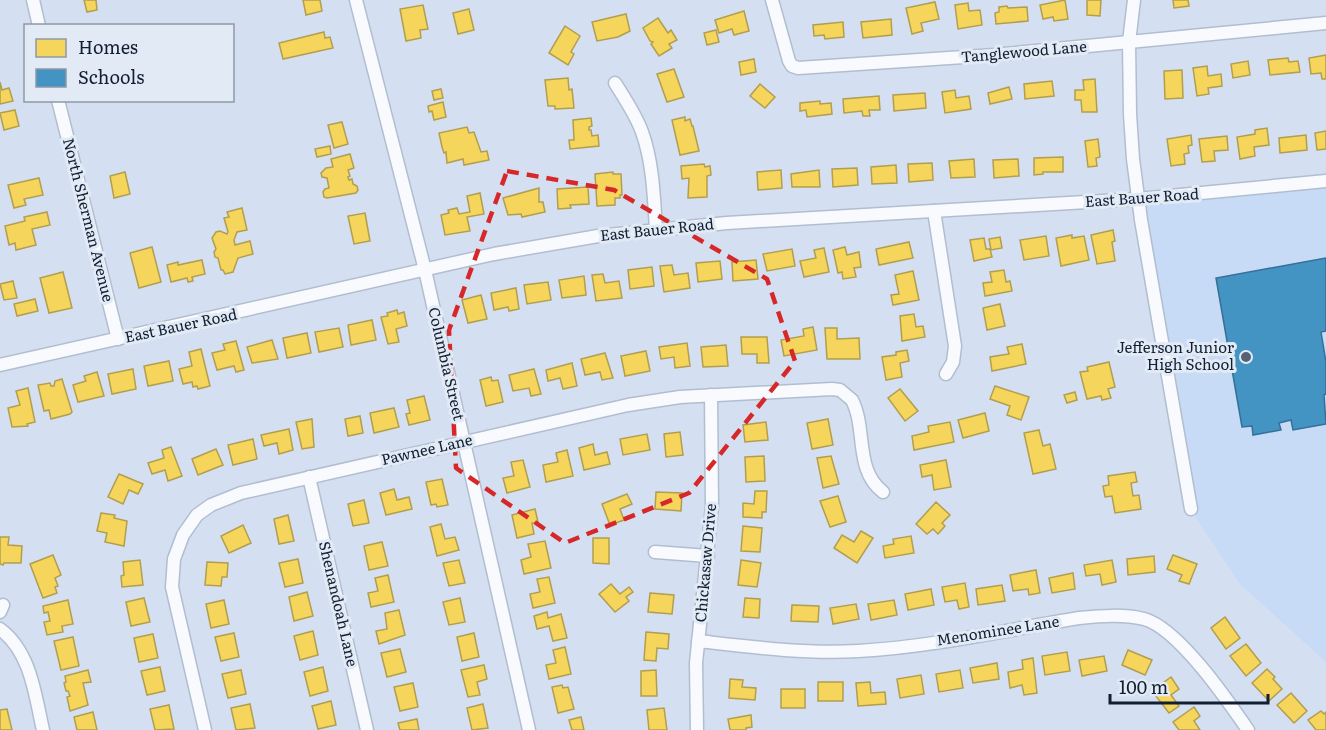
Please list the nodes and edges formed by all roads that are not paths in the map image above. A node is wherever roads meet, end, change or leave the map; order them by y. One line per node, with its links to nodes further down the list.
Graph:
1 (33, 0): 6 (street)
2 (356, 0): 14 (street, Columbia Street)
3 (772, 0): 7 (street, Tanglewood Lane)
4 (1134, 0): 7 (street)
5 (1326, 22): 7 (street, Tanglewood Lane)
6 (39, 24)
7 (1129, 42): 11 (street)
8 (615, 83): 13 (street)
9 (59, 102): 15 (street, North Sherman Avenue)
10 (1326, 181): 11 (street, East Bauer Road)
11 (1138, 199): 12 (street, East Bauer Road); 22 (street)
12 (934, 211): 13 (street, East Bauer Road); 17 (street)
13 (656, 230): 14 (street, East Bauer Road)
14 (425, 270): 15 (street, East Bauer Road); 19 (street, Columbia Street)
15 (118, 339): 16 (street, East Bauer Road)
16 (0, 365)
17 (946, 374)
18 (711, 395): 19 (street, Pawnee Lane); 21 (street, Pawnee Lane); 24 (street, Chickasaw Drive)
19 (463, 442): 20 (street, Pawnee Lane); 30 (street, Columbia Street)
20 (309, 477): 28 (street, Pawnee Lane); 29 (street, Shenandoah Lane)
21 (883, 492)
22 (1191, 509)
23 (655, 552): 24 (street)
24 (708, 556): 26 (street, Chickasaw Drive)
25 (0, 629): 27 (street)
26 (698, 641): 31 (street, Chickasaw Drive); 32 (street, Menominee Lane)
27 (43, 730)
28 (205, 730)
29 (367, 730)
30 (529, 730)
31 (697, 730)
32 (1248, 730)

